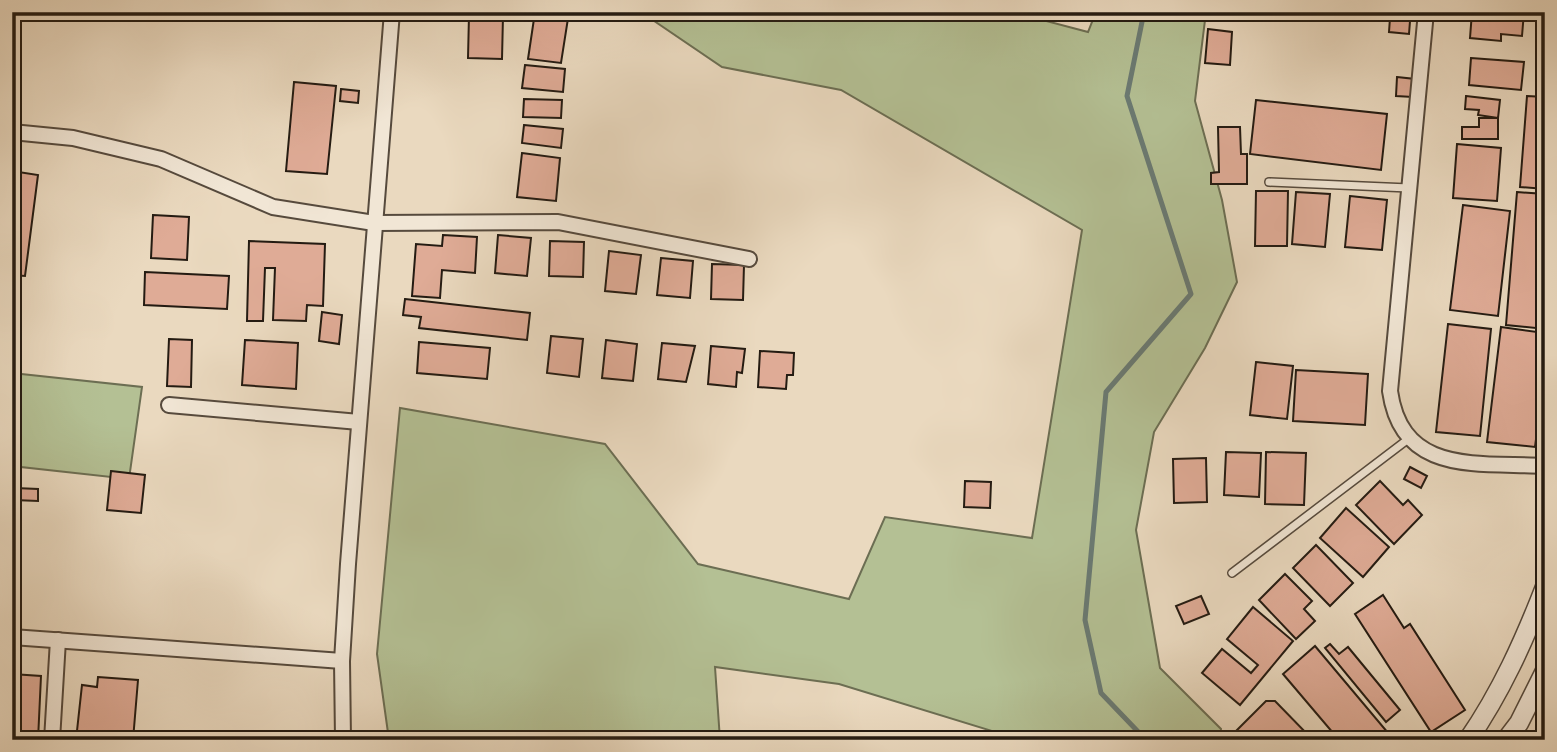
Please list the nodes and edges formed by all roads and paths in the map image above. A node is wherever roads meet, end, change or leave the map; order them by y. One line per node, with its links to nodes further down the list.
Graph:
1 (392, 12): 6 (street)
2 (1426, 12): 5 (street)
3 (12, 132): 6 (street)
4 (1269, 182): 5 (lane)
5 (1409, 188): 10 (street)
6 (374, 223): 7 (street); 9 (street)
7 (749, 260)
8 (169, 405): 9 (street)
9 (359, 422): 16 (street)
10 (1408, 440): 11 (street); 12 (lane)
11 (1545, 466)
12 (1232, 573)
13 (1545, 587): 20 (street)
14 (12, 637): 15 (street)
15 (58, 640): 16 (street); 18 (street)
16 (342, 662): 19 (street)
17 (1545, 671): 21 (street)
18 (52, 740)
19 (343, 740)
20 (1468, 740)
21 (1506, 740)

